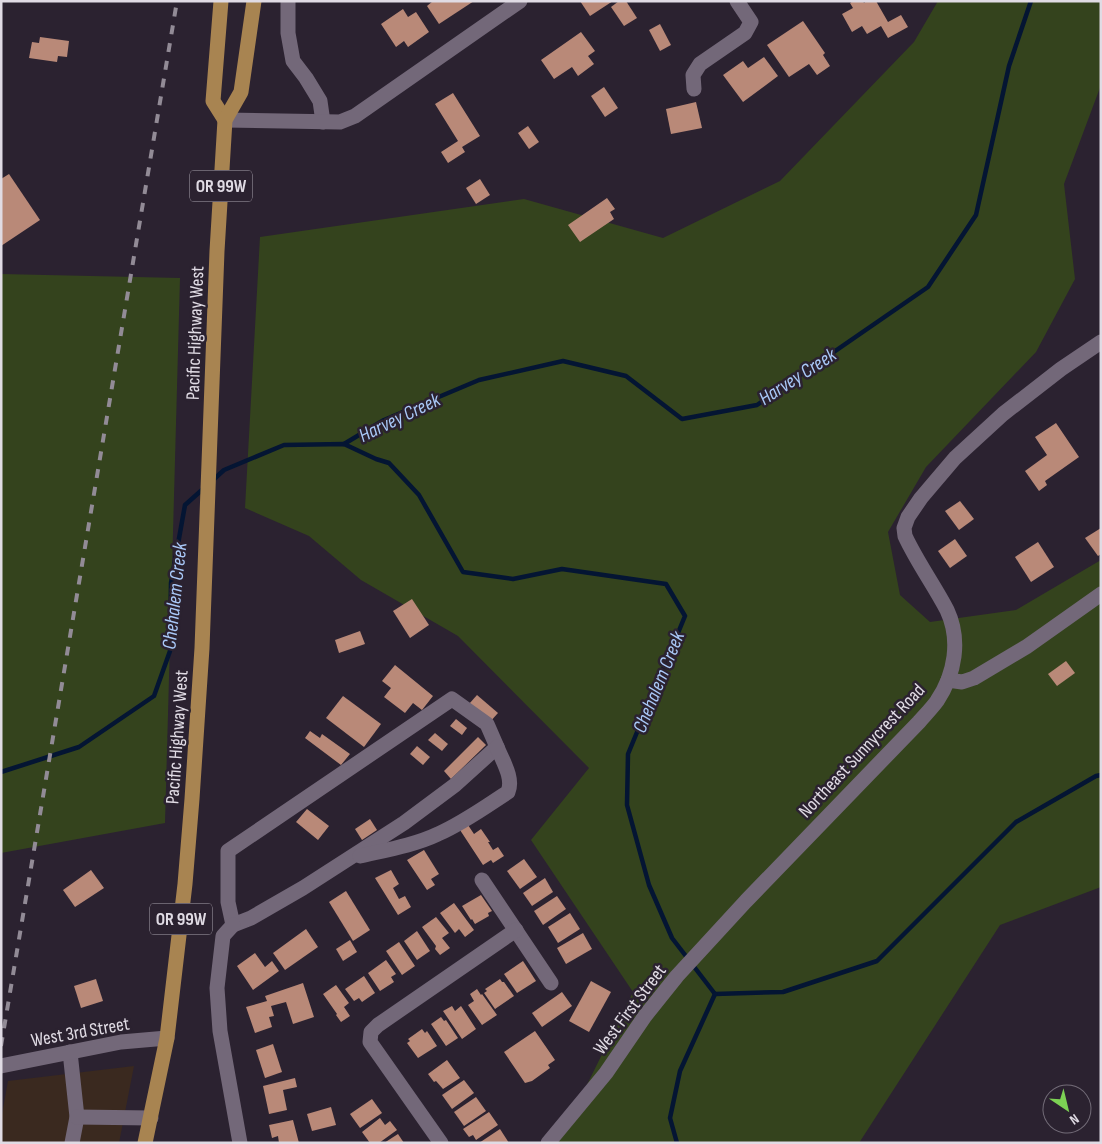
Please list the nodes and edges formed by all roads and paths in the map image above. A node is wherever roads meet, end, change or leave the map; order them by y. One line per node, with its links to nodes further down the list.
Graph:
1 (221, 1): 7 (main road, Pacific Highway West / OR 99W)
2 (254, 1): 7 (main road, Pacific Highway West / OR 99W)
3 (288, 1): 8 (street)
4 (520, 1): 8 (street)
5 (737, 1): 6 (street)
6 (694, 89)
7 (224, 120): 8 (street); 19 (main road, Pacific Highway West / OR 99W)
8 (322, 122)
9 (1101, 342): 11 (street, Northeast Sunnycrest Road)
10 (1101, 594): 11 (street)
11 (948, 680): 15 (street, Northeast Sunnycrest Road)
12 (497, 746): 13 (street); 13 (street); 16 (street)
13 (350, 858): 16 (street)
14 (482, 880): 17 (street)
15 (746, 901): 28 (street, West First Street)
16 (234, 925): 26 (street)
17 (516, 930): 18 (street); 27 (street)
18 (551, 983)
19 (167, 1038): 20 (street, West 3rd Street); 23 (main road, Pacific Highway West / OR 99W)
20 (70, 1052): 21 (street, West 3rd Street); 22 (street)
21 (1, 1066)
22 (77, 1117): 23 (street); 24 (street)
23 (151, 1118): 25 (main road, Pacific Highway West / OR 99W)
24 (72, 1143)
25 (145, 1143)
26 (240, 1143)
27 (441, 1143)
28 (548, 1143)

